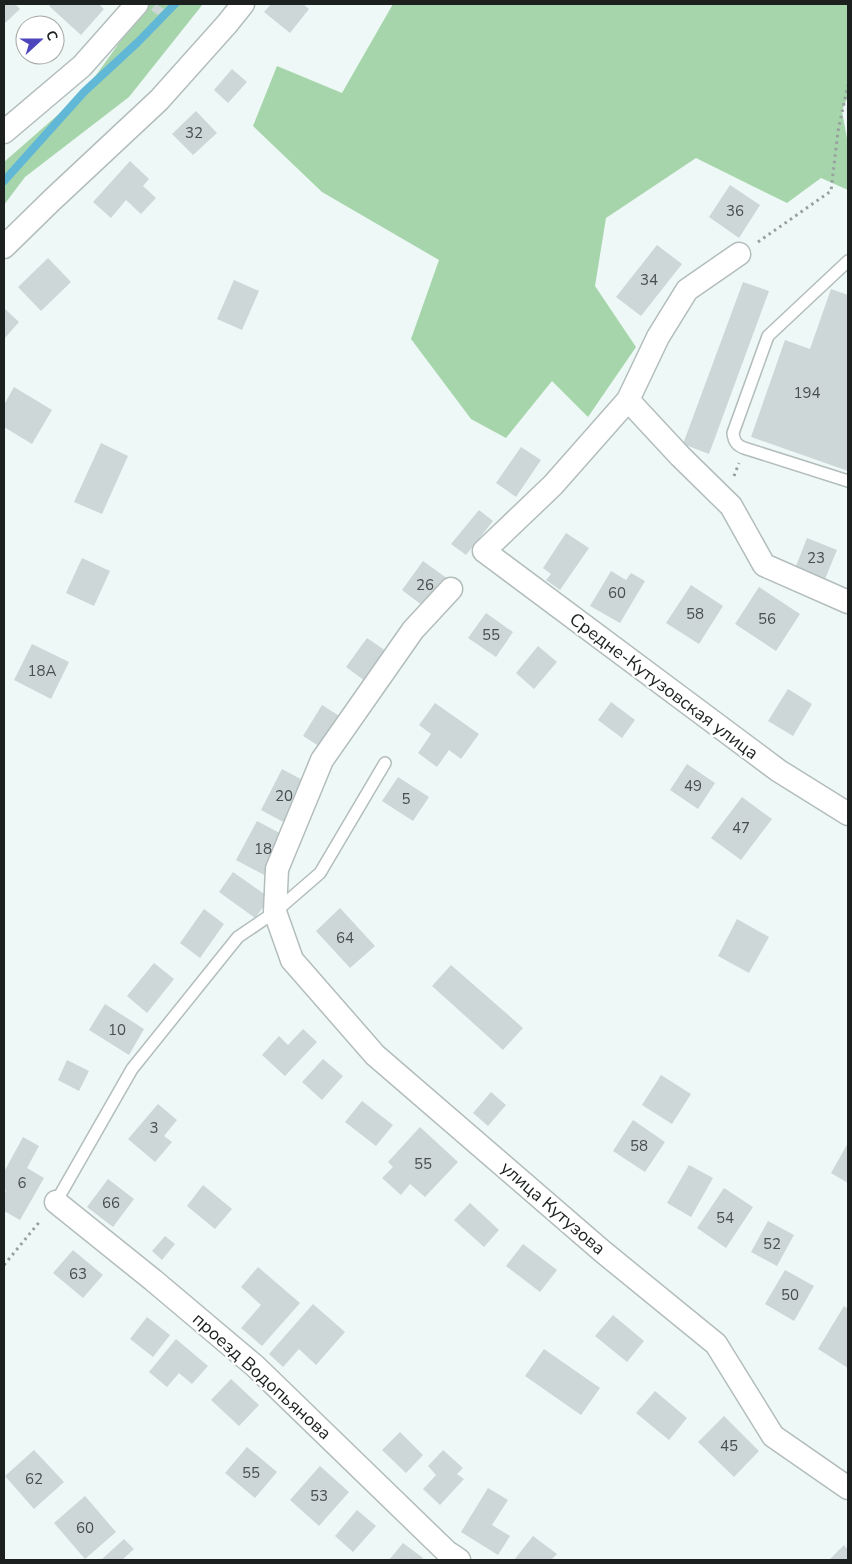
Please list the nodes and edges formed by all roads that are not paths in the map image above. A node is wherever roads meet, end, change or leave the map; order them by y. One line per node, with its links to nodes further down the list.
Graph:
1 (137, 4): 3 (street)
2 (243, 4): 4 (street)
3 (4, 132)
4 (4, 248)
5 (739, 254): 7 (street)
6 (848, 261): 8 (lane)
7 (628, 400): 10 (street); 12 (street, Средне-Кутузовская улица)
8 (848, 481)
9 (450, 589): 13 (street)
10 (848, 602)
11 (385, 763): 13 (lane)
12 (848, 814)
13 (275, 912): 14 (lane); 15 (street, улица Кутузова)
14 (56, 1202): 16 (street, проезд Водопьянова)
15 (848, 1488)
16 (449, 1557)

